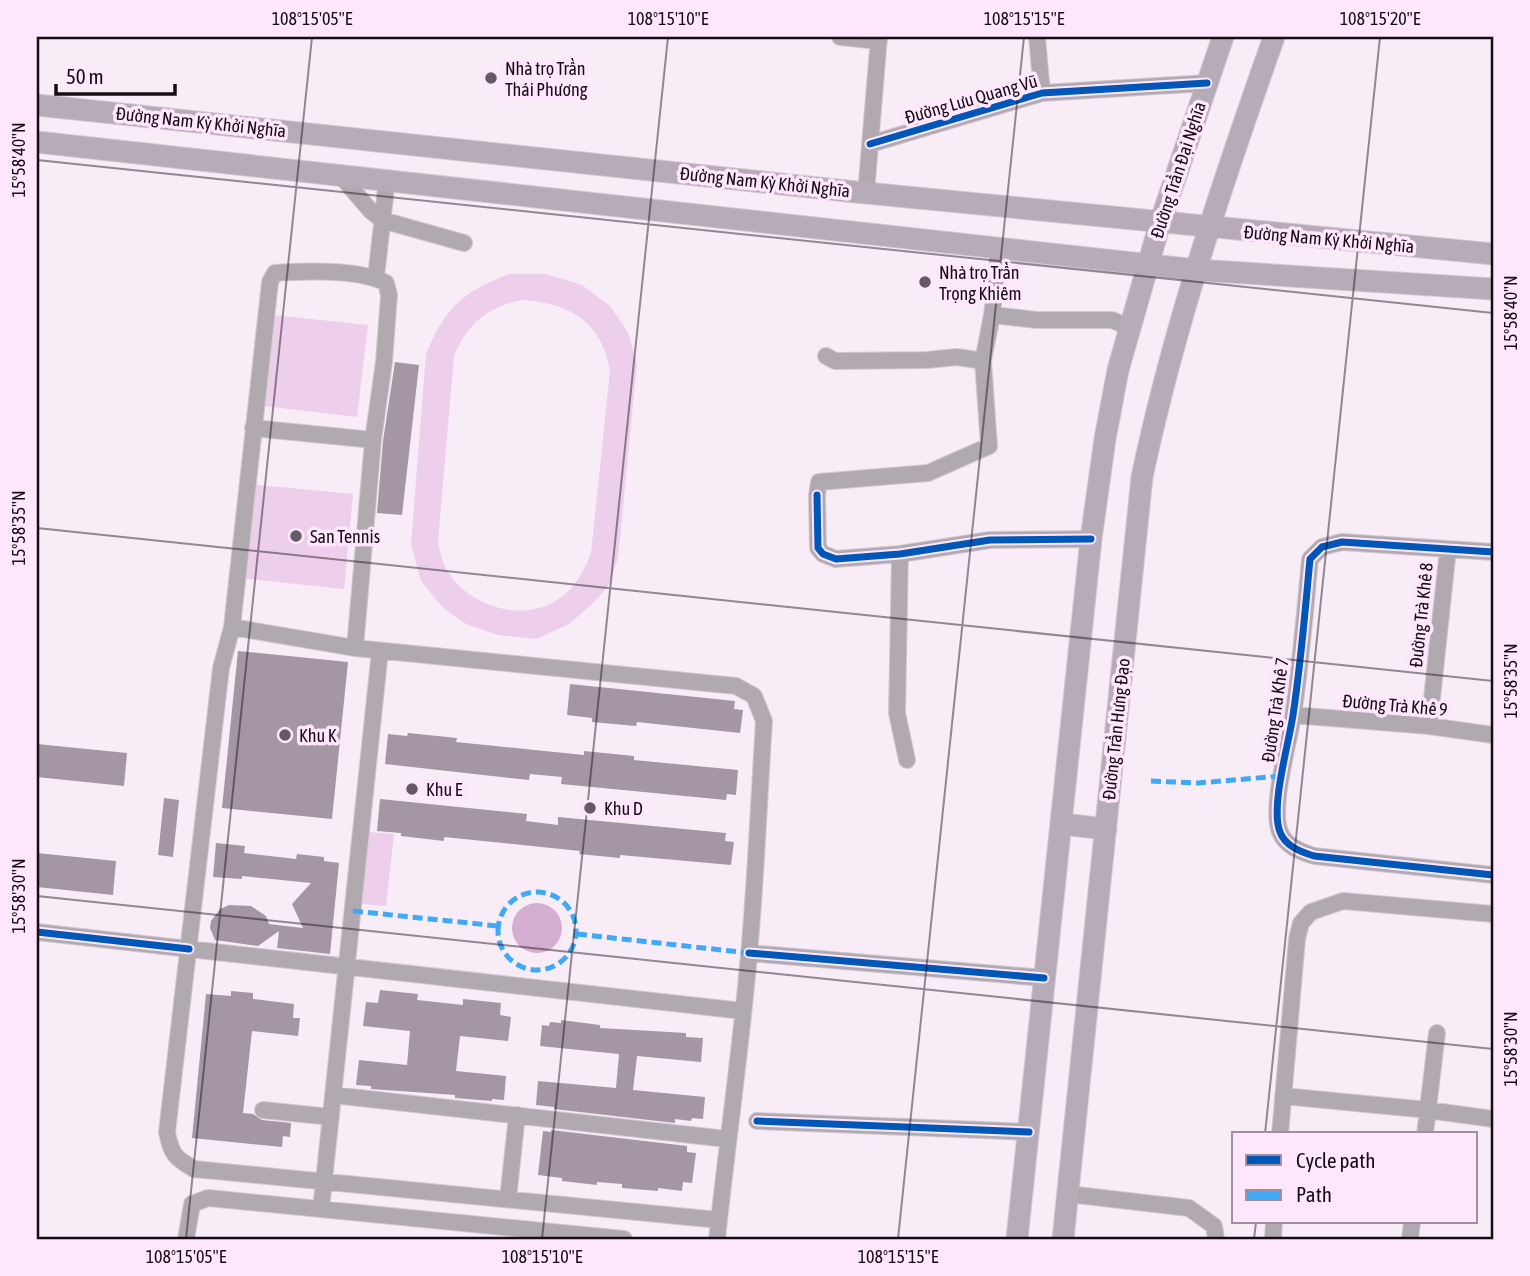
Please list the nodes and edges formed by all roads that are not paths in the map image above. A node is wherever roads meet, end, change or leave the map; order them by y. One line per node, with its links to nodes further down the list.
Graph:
1 (839, 37): 5 (street)
2 (1037, 37): 7 (street)
3 (1223, 37): 6 (main road, Đường Trần Đại Nghĩa)
4 (1274, 37): 16 (main road)
5 (879, 39): 10 (street)
6 (1207, 83): 7 (street, Đường Lưu Quang Vũ); 15 (main road, Đường Trần Đại Nghĩa)
7 (1042, 93): 10 (street, Đường Lưu Quang Vũ)
8 (37, 105): 13 (main road, Đường Nam Kỳ Khởi Nghĩa)
9 (37, 142): 11 (main road, Đường Nam Kỳ Khởi Nghĩa)
10 (870, 144): 13 (street)
11 (340, 175): 12 (main road, Đường Nam Kỳ Khởi Nghĩa); 14 (street)
12 (387, 180): 14 (street); 18 (main road, Đường Nam Kỳ Khởi Nghĩa)
13 (866, 193): 15 (main road, Đường Nam Kỳ Khởi Nghĩa)
14 (382, 220): 17 (street); 22 (street)
15 (1160, 223): 16 (main road, Đường Nam Kỳ Khởi Nghĩa); 20 (main road, Đường Trần Đại Nghĩa)
16 (1210, 227): 19 (main road, Đường Nam Kỳ Khởi Nghĩa); 21 (main road, Đường Trần Hưng Đạo)
17 (464, 243)
18 (999, 247): 20 (main road, Đường Nam Kỳ Khởi Nghĩa); 24 (street)
19 (1493, 254)
20 (1148, 263): 21 (main road, Đường Nam Kỳ Khởi Nghĩa); 25 (main road)
21 (1197, 270): 23 (main road, Đường Nam Kỳ Khởi Nghĩa); 42 (main road, Đường Trần Hưng Đạo)
22 (376, 277): 28 (street); 29 (street)
23 (1493, 289)
24 (992, 314): 25 (street); 27 (street)
25 (1129, 327): 30 (main road)
26 (826, 356): 27 (street)
27 (983, 361): 33 (street)
28 (253, 428): 29 (street); 34 (street)
29 (373, 440): 35 (street)
30 (1091, 539): 33 (street); 41 (main road)
31 (1448, 549): 32 (street, Đường Trà Khê 7); 37 (street, Đường Trà Khê 7); 38 (street, Đường Trà Khê 8)
32 (1493, 552)
33 (900, 554): 40 (street)
34 (232, 627): 35 (street); 46 (street)
35 (355, 648): 36 (street)
36 (380, 651): 47 (street); 48 (street)
37 (1293, 715): 38 (street, Đường Trà Khê 9); 43 (street, Đường Trà Khê 7)
38 (1429, 726): 39 (street, Đường Trà Khê 9)
39 (1493, 735)
40 (907, 760)
41 (1062, 824): 42 (main road); 49 (main road)
42 (1105, 829): 65 (main road, Đường Trần Hưng Đạo)
43 (1493, 875)
44 (1493, 914): 53 (street)
45 (37, 932): 46 (street)
46 (189, 949): 48 (street); 64 (street)
47 (749, 953): 49 (street); 50 (street)
48 (347, 968): 50 (street); 52 (street)
49 (1044, 978): 60 (main road)
50 (743, 1011): 63 (street)
51 (1437, 1032): 55 (street)
52 (333, 1095): 56 (street); 57 (street)
53 (1283, 1096): 55 (street); 61 (street)
54 (263, 1110): 57 (street)
55 (1428, 1110): 58 (street); 62 (street)
56 (517, 1115): 63 (street); 66 (street)
57 (331, 1117): 64 (street)
58 (1493, 1119)
59 (757, 1121): 60 (street)
60 (1029, 1132): 72 (main road)
61 (1280, 1132)
62 (1425, 1132)
63 (727, 1139): 68 (street)
64 (324, 1180): 66 (street); 67 (street)
65 (1068, 1194): 73 (main road, Đường Trần Hưng Đạo); 74 (street)
66 (508, 1199): 68 (street)
67 (321, 1209): 69 (street); 70 (street)
68 (719, 1220): 71 (street)
69 (186, 1239)
70 (624, 1239)
71 (717, 1239)
72 (1017, 1239)
73 (1063, 1239)
74 (1216, 1239)

